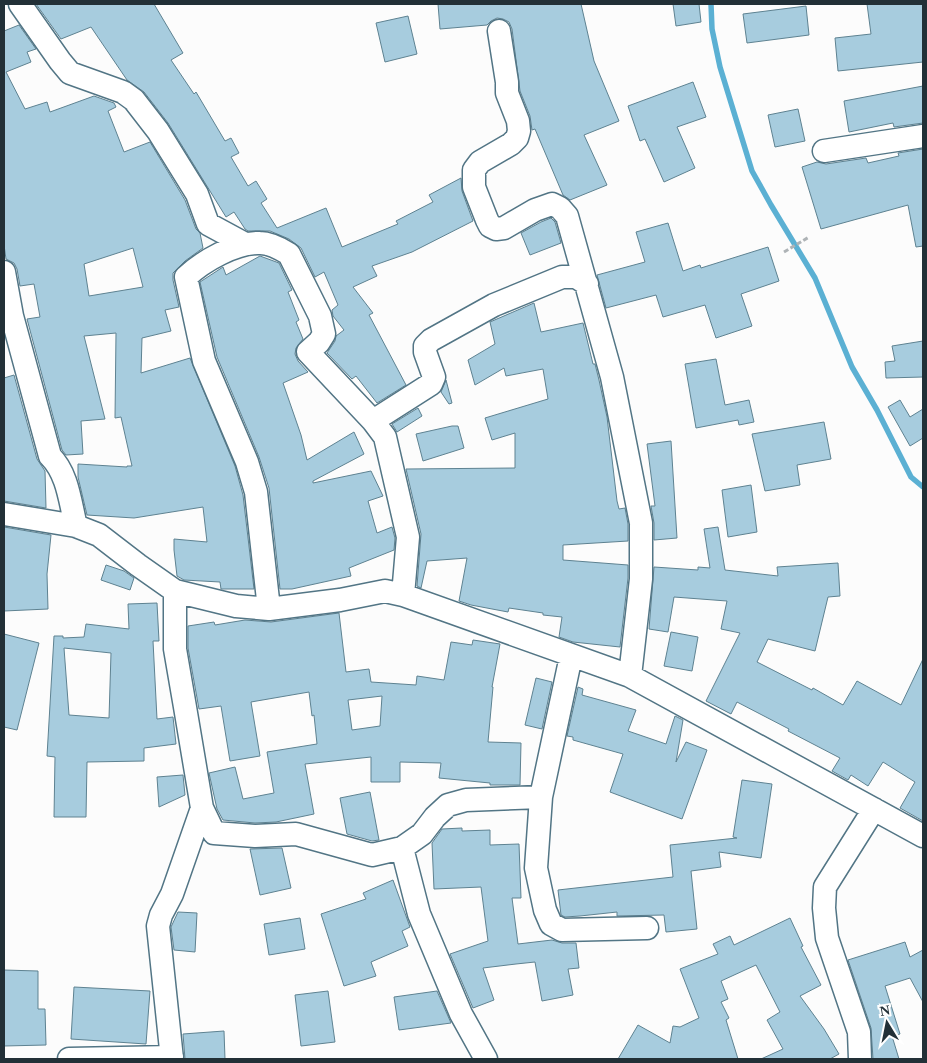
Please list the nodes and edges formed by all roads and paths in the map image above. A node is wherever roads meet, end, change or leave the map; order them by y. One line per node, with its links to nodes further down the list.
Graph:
1 (20, 4): 6 (street)
2 (499, 30): 9 (street)
3 (923, 136): 4 (street)
4 (824, 151)
5 (809, 237): 7 (path)
6 (245, 244): 10 (street); 15 (street)
7 (784, 252)
8 (4, 272): 12 (street)
9 (587, 284): 10 (street); 17 (street)
10 (373, 421): 14 (street)
11 (4, 514): 12 (street)
12 (76, 526): 13 (street)
13 (175, 591): 15 (street); 19 (street)
14 (403, 595): 15 (street); 16 (street)
15 (269, 609)
16 (571, 656): 17 (street); 18 (street)
17 (630, 676): 20 (street)
18 (541, 797): 22 (street); 23 (street)
19 (202, 808): 22 (street); 24 (street)
20 (874, 809): 21 (street); 27 (street)
21 (923, 836)
22 (402, 848): 26 (street)
23 (647, 928)
24 (172, 1058): 25 (street)
25 (69, 1059)
26 (486, 1059)
27 (860, 1059)

